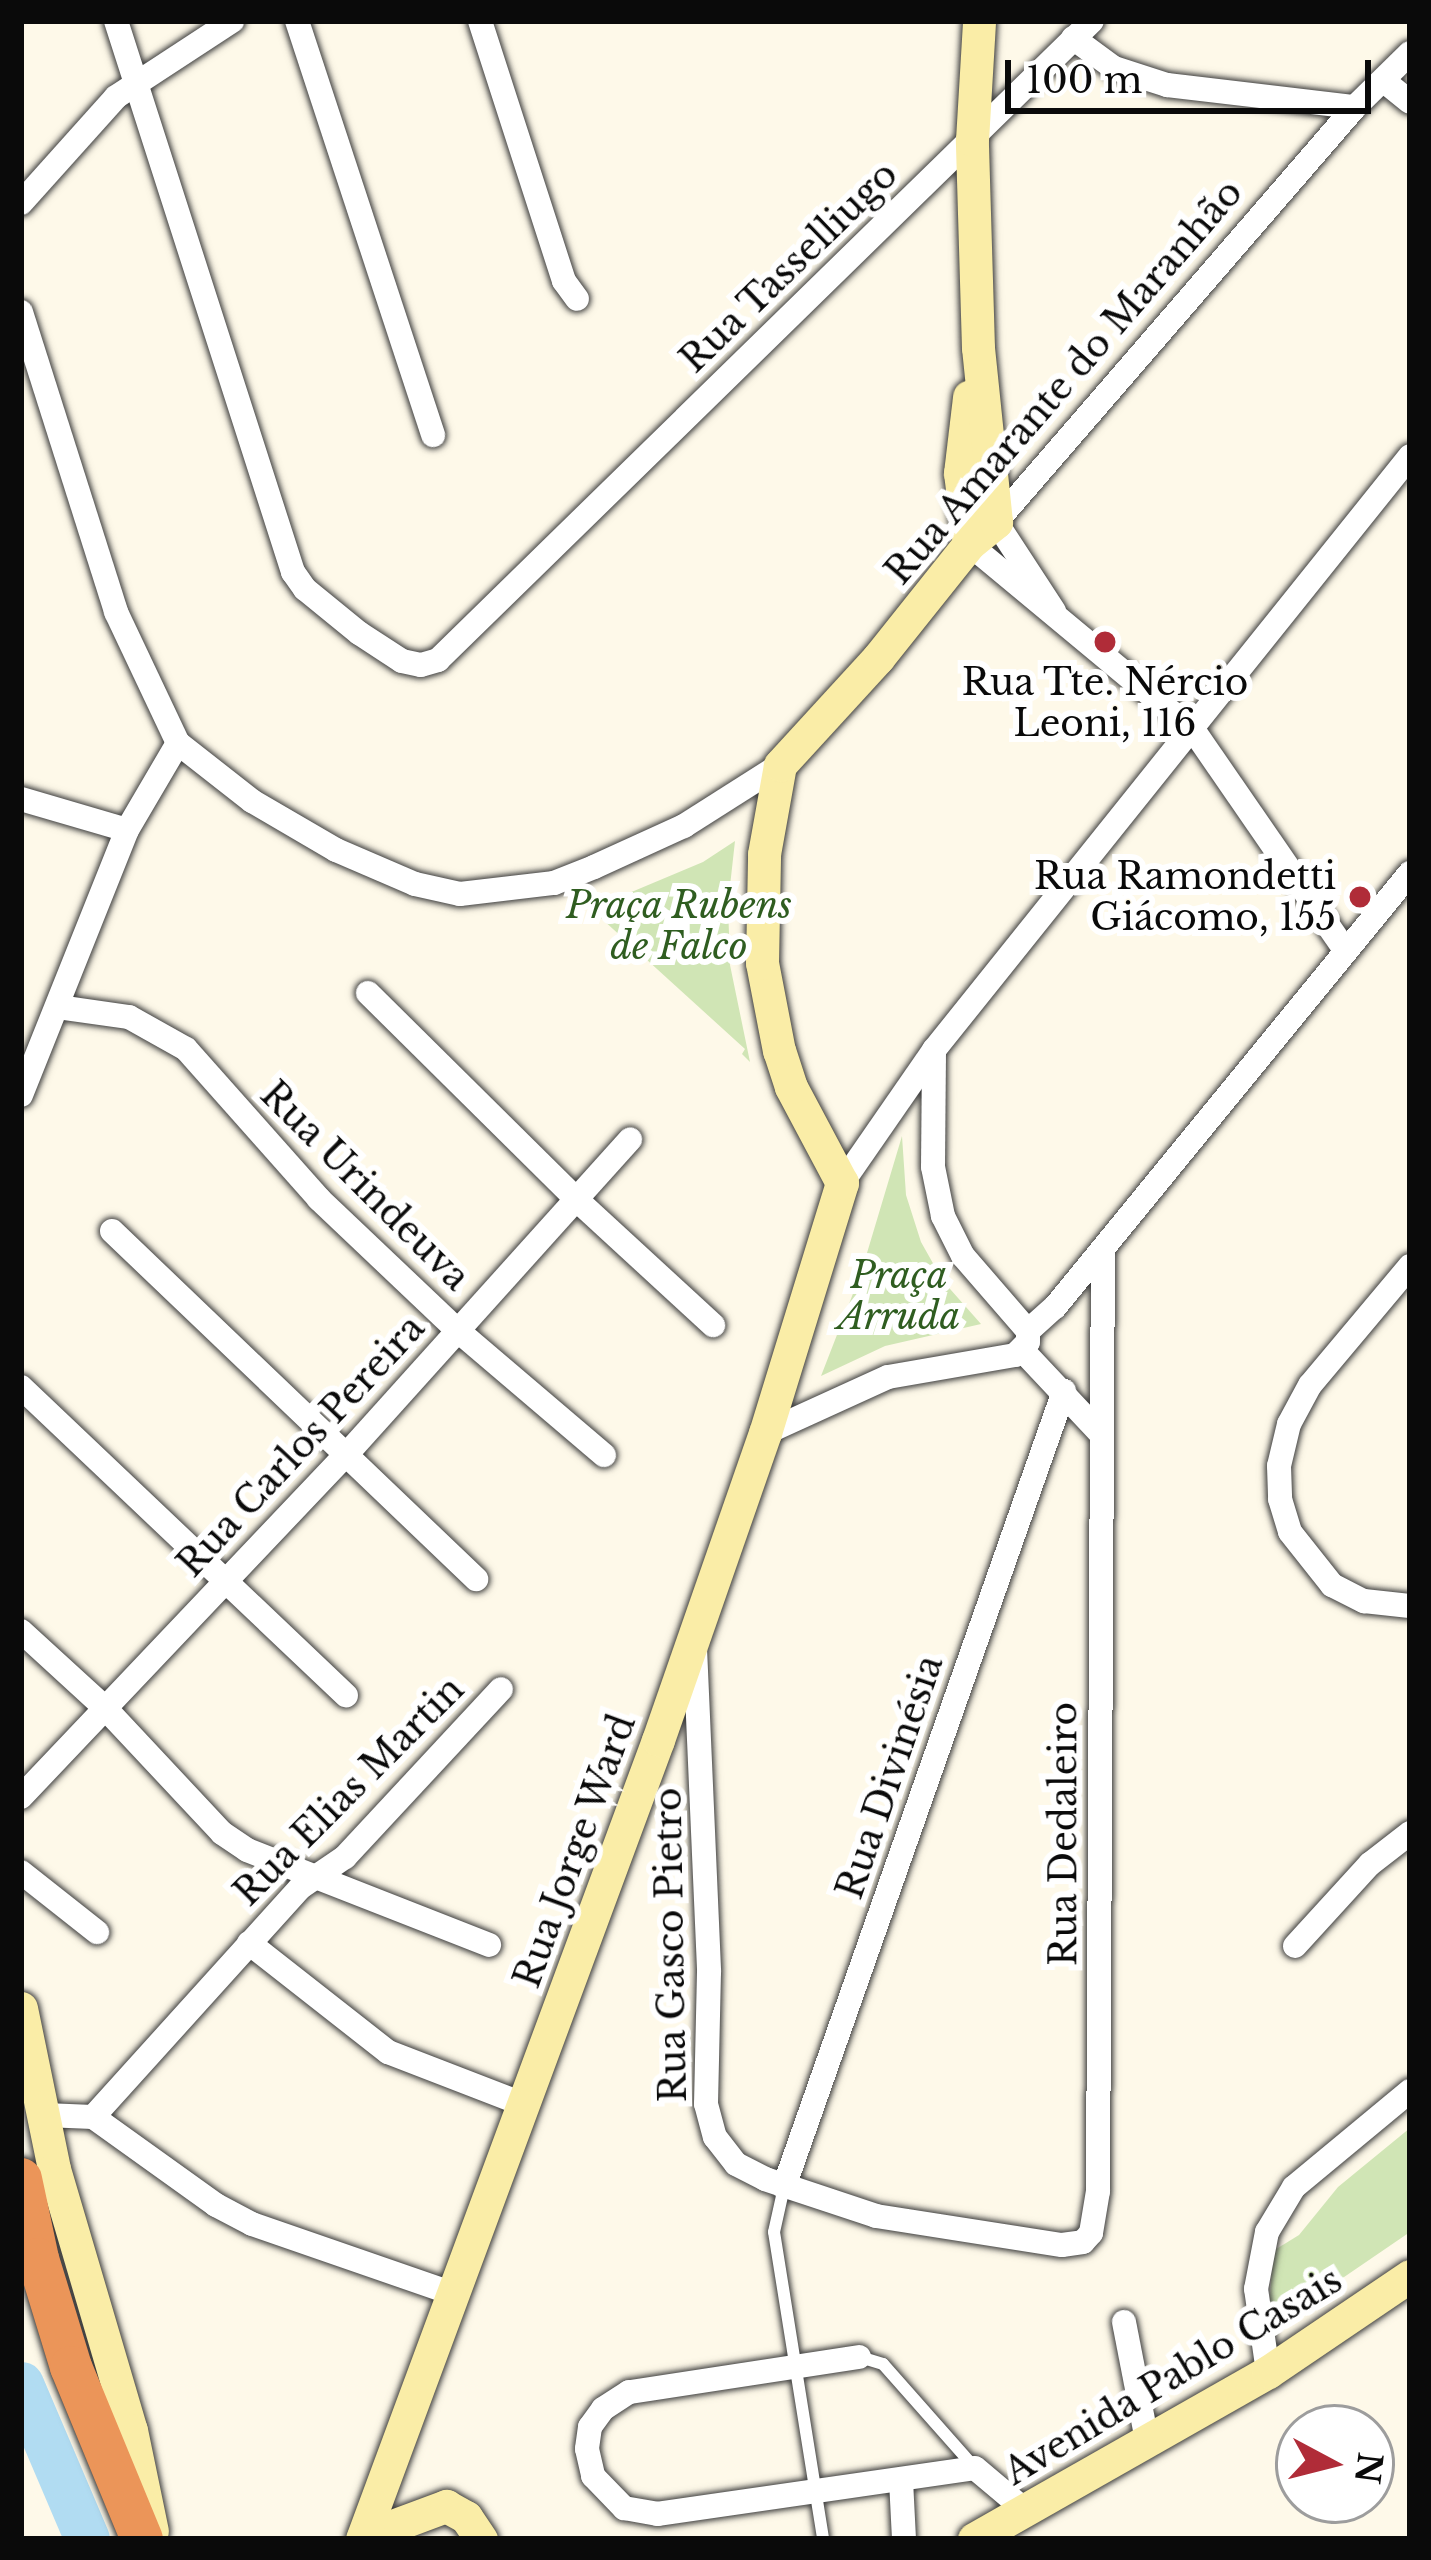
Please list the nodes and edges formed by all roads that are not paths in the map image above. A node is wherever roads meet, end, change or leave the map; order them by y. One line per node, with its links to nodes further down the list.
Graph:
1 (116, 21): 9 (street)
2 (232, 21): 9 (street)
3 (296, 21): 17 (street)
4 (481, 21): 14 (street)
5 (979, 21): 12 (street)
6 (1082, 30): 11 (street); 12 (street, Rua Tasselliugo)
7 (1410, 53): 8 (street, Rua Amarante do Maranhão)
8 (1384, 81): 10 (street); 11 (street, Rua Amarante do Maranhão)
9 (136, 82): 12 (street, Rua Tasselliugo); 13 (street)
10 (1410, 102)
11 (1355, 107): 19 (street, Rua Amarante do Maranhão)
12 (972, 140): 16 (street)
13 (21, 203)
14 (577, 299)
15 (21, 313): 23 (street)
16 (978, 348): 19 (street); 20 (street)
17 (433, 435)
18 (1410, 455): 22 (street)
19 (996, 522): 20 (street, Rua Amarante do Maranhão); 21 (street)
20 (969, 544): 21 (street); 24 (street, Rua Amarante do Maranhão)
21 (1054, 611): 22 (street)
22 (1194, 731): 28 (street); 31 (street)
23 (178, 743): 24 (street); 26 (street)
24 (780, 765): 34 (street)
25 (21, 800): 26 (street)
26 (127, 830): 30 (street)
27 (1410, 873): 28 (street)
28 (1346, 950): 37 (street)
29 (368, 993): 35 (street)
30 (58, 1006): 32 (street); 40 (street, Rua Urindeuva)
31 (934, 1050): 34 (street); 41 (street)
32 (21, 1094)
33 (631, 1140): 35 (street, Rua Carlos Pereira)
34 (842, 1183): 44 (street, Rua Jorge Ward)
35 (577, 1200): 39 (street); 40 (street, Rua Carlos Pereira)
36 (112, 1231): 46 (street)
37 (1103, 1249): 41 (street); 45 (street, Rua Dedaleiro)
38 (1410, 1266): 50 (street)
39 (713, 1325)
40 (457, 1330): 46 (street, Rua Carlos Pereira); 47 (street, Rua Urindeuva)
41 (1026, 1341): 43 (street); 44 (street)
42 (21, 1387): 49 (street)
43 (1064, 1391): 45 (street); 70 (street, Rua Divinésia)
44 (765, 1433): 52 (street, Rua Jorge Ward)
45 (1102, 1435): 71 (street, Rua Dedaleiro)
46 (345, 1456): 48 (street); 49 (street, Rua Carlos Pereira)
47 (604, 1456)
48 (476, 1579)
49 (227, 1581): 54 (street); 55 (street, Rua Carlos Pereira)
50 (1410, 1606)
51 (21, 1631): 55 (street)
52 (694, 1633): 66 (street, Rua Jorge Ward); 70 (street, Rua Gasco Pietro)
53 (501, 1689): 59 (street, Rua Elias Martin)
54 (346, 1695)
55 (106, 1709): 56 (street, Rua Carlos Pereira); 59 (street)
56 (21, 1797)
57 (1410, 1833): 63 (street)
58 (21, 1872): 60 (street)
59 (314, 1878): 61 (street, Rua Elias Martin); 62 (street)
60 (97, 1932)
61 (250, 1943): 66 (street); 68 (street, Rua Elias Martin)
62 (489, 1946)
63 (1295, 1946)
64 (21, 2008): 67 (street)
65 (1410, 2091): 77 (street)
66 (523, 2104): 73 (street, Rua Jorge Ward)
67 (45, 2115): 68 (street); 85 (street)
68 (93, 2117): 73 (street)
69 (21, 2179): 84 (highway)
70 (784, 2187): 71 (street, Rua Gasco Pietro); 76 (lane)
71 (1091, 2233)
72 (1410, 2276): 77 (street, Avenida Pablo Casais)
73 (457, 2295): 83 (street, Rua Jorge Ward)
74 (1124, 2322): 78 (street)
75 (859, 2357): 76 (street); 79 (lane)
76 (796, 2364): 81 (lane); 81 (street)
77 (1268, 2372): 78 (street, Avenida Pablo Casais)
78 (1147, 2440): 82 (street, Avenida Pablo Casais)
79 (976, 2468): 80 (street); 82 (street)
80 (901, 2480): 81 (street); 88 (street)
81 (816, 2493): 87 (lane)
82 (1026, 2511): 89 (street, Avenida Pablo Casais)
83 (362, 2538): 86 (street)
84 (142, 2539)
85 (153, 2539)
86 (481, 2539)
87 (823, 2539)
88 (904, 2539)
89 (974, 2539)

